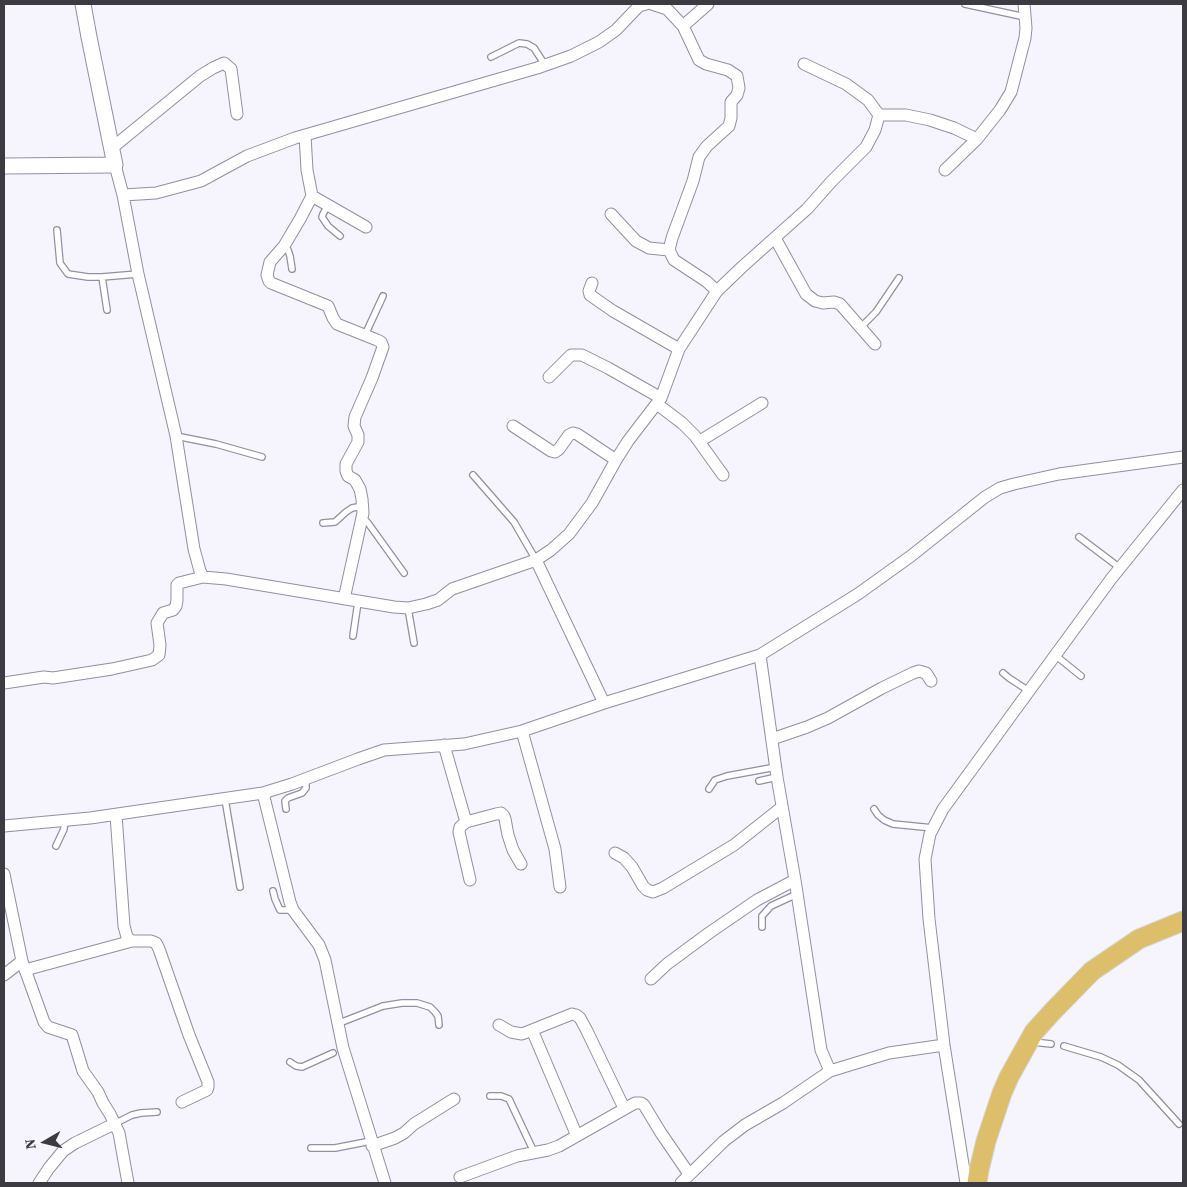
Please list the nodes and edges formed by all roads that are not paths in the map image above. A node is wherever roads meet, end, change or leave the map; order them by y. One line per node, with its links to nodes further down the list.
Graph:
1 (83, 4): 16 (street)
2 (646, 4): 11 (street)
3 (652, 4): 8 (street)
4 (708, 4): 8 (street)
5 (965, 4): 7 (lane)
6 (1024, 4): 7 (street)
7 (1025, 17): 15 (street)
8 (683, 26): 29 (street)
9 (491, 57): 11 (lane)
10 (804, 64): 13 (street)
11 (545, 65): 14 (street)
12 (237, 114): 16 (street)
13 (878, 114): 15 (street); 27 (street)
14 (305, 135): 20 (street); 21 (street)
15 (977, 139): 19 (street)
16 (112, 148): 17 (street)
17 (115, 165): 18 (street); 20 (street)
18 (4, 166)
19 (945, 170)
20 (123, 195): 31 (street)
21 (312, 196): 22 (street); 28 (street)
22 (328, 205): 24 (street); 26 (lane)
23 (611, 214): 29 (street)
24 (366, 227)
25 (57, 230): 32 (lane)
26 (340, 236)
27 (774, 238): 35 (street); 38 (street)
28 (284, 246): 30 (lane); 39 (street)
29 (669, 250): 35 (street)
30 (292, 269)
31 (138, 274): 32 (lane); 46 (street)
32 (102, 277): 37 (lane)
33 (899, 278): 38 (lane)
34 (592, 283): 41 (street)
35 (717, 291): 41 (street)
36 (383, 296): 39 (lane)
37 (107, 310)
38 (861, 327): 40 (street)
39 (365, 335): 54 (street)
40 (875, 344)
41 (679, 349): 43 (street)
42 (549, 377): 43 (street)
43 (659, 401): 47 (street); 50 (street)
44 (762, 403): 47 (street)
45 (513, 426): 50 (street)
46 (176, 436): 48 (lane); 60 (street)
47 (700, 442): 52 (street)
48 (262, 457)
49 (1183, 457): 66 (street)
50 (616, 460): 57 (street)
51 (473, 474): 57 (lane)
52 (723, 474)
53 (1183, 490): 58 (street)
54 (363, 512): 55 (lane); 59 (lane); 61 (street)
55 (324, 523)
56 (1079, 537): 58 (lane)
57 (536, 560): 63 (street); 73 (street)
58 (1120, 568): 67 (street)
59 (404, 573)
60 (204, 577): 61 (street); 71 (street)
61 (344, 599): 62 (street)
62 (358, 602): 63 (street); 64 (lane)
63 (408, 608): 65 (lane)
64 (353, 636)
65 (414, 643)
66 (760, 655): 73 (street); 75 (street)
67 (1055, 655): 69 (lane); 72 (street)
68 (1003, 673): 72 (lane)
69 (1081, 676)
70 (931, 681): 75 (street)
71 (4, 683)
72 (1029, 690): 90 (street)
73 (604, 703): 74 (street)
74 (522, 731): 76 (street); 98 (street)
75 (772, 739): 77 (street)
76 (444, 746): 78 (street); 88 (street)
77 (777, 772): 79 (lane); 80 (lane); 83 (street)
78 (306, 779): 81 (street); 84 (lane)
79 (759, 781)
80 (708, 789)
81 (263, 793): 82 (street); 101 (street)
82 (225, 799): 86 (street); 97 (lane)
83 (782, 806): 92 (street); 96 (street)
84 (286, 809)
85 (874, 809): 90 (lane)
86 (116, 815): 87 (street); 105 (street)
87 (65, 821): 89 (street); 91 (lane)
88 (466, 822): 93 (street); 95 (street)
89 (4, 826)
90 (933, 828): 115 (street)
91 (56, 846)
92 (615, 853)
93 (521, 864)
94 (4, 874): 104 (street)
95 (470, 880)
96 (795, 880): 100 (street); 108 (street)
97 (240, 887)
98 (560, 887)
99 (273, 891): 101 (lane)
100 (797, 894): 103 (lane); 119 (street)
101 (293, 910): 109 (street)
102 (1183, 921): 113 (main road)
103 (762, 927)
104 (9, 930): 106 (street)
105 (132, 941): 106 (street); 122 (street)
106 (23, 965): 107 (street); 125 (street)
107 (4, 975)
108 (651, 979)
109 (337, 1024): 110 (lane); 117 (street)
110 (439, 1025)
111 (499, 1025): 112 (street)
112 (532, 1030): 123 (street); 127 (street)
113 (1029, 1041): 114 (lane); 138 (main road)
114 (1051, 1044)
115 (944, 1045): 119 (street); 137 (street)
116 (1064, 1046): 126 (lane)
117 (338, 1050): 118 (lane); 128 (street)
118 (290, 1062)
119 (830, 1071): 131 (street)
120 (490, 1096): 130 (lane)
121 (454, 1099): 128 (street)
122 (182, 1102)
123 (624, 1108): 127 (street); 131 (street)
124 (157, 1112): 125 (lane)
125 (114, 1124): 133 (street); 134 (street)
126 (1179, 1124)
127 (577, 1136): 130 (street)
128 (372, 1143): 129 (lane); 135 (street)
129 (311, 1148)
130 (534, 1152): 132 (street)
131 (689, 1174): 136 (street)
132 (460, 1177)
133 (39, 1183)
134 (128, 1183)
135 (385, 1183)
136 (681, 1183)
137 (966, 1183)
138 (977, 1183)

